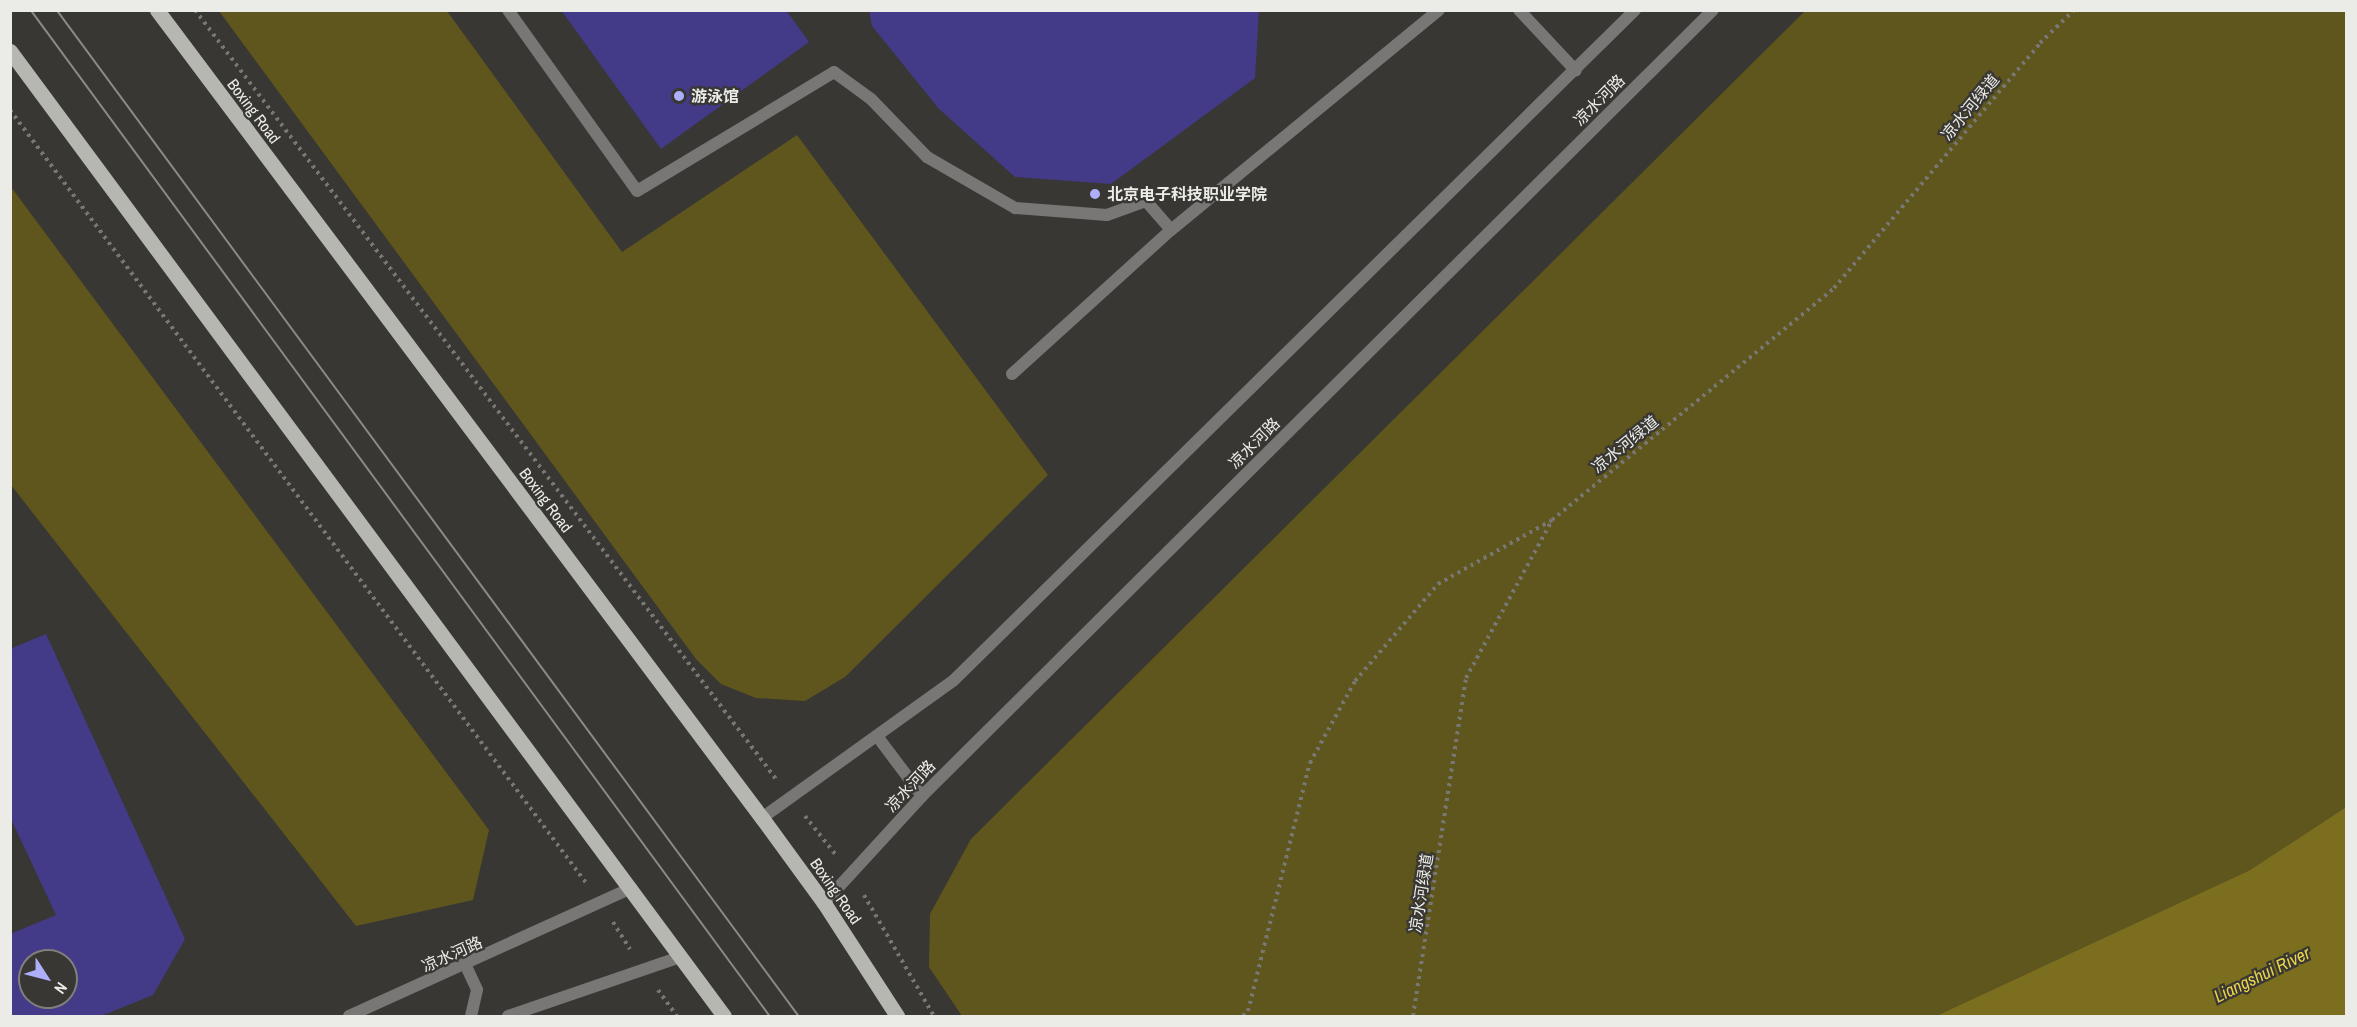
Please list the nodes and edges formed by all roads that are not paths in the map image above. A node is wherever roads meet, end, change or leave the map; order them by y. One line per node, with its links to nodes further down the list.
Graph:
1 (157, 10): 13 (main road, Boxing Road)
2 (508, 10): 9 (street)
3 (1439, 10): 9 (street)
4 (1519, 10): 8 (street)
5 (1635, 10): 8 (street)
6 (1713, 10): 12 (street, 凉水河路)
7 (10, 51): 14 (main road)
8 (1576, 71): 11 (street)
9 (1172, 230): 10 (street)
10 (1011, 374)
11 (877, 736): 12 (street); 13 (street)
12 (922, 796): 15 (street, 凉水河路)
13 (762, 818): 15 (main road, Boxing Road)
14 (631, 888): 16 (main road); 17 (street, 凉水河路)
15 (824, 903): 22 (main road, Boxing Road)
16 (681, 957): 20 (street); 21 (main road)
17 (466, 966): 18 (street, 凉水河路); 19 (street)
18 (349, 1017)
19 (471, 1017)
20 (508, 1017)
21 (724, 1017)
22 (897, 1017)

